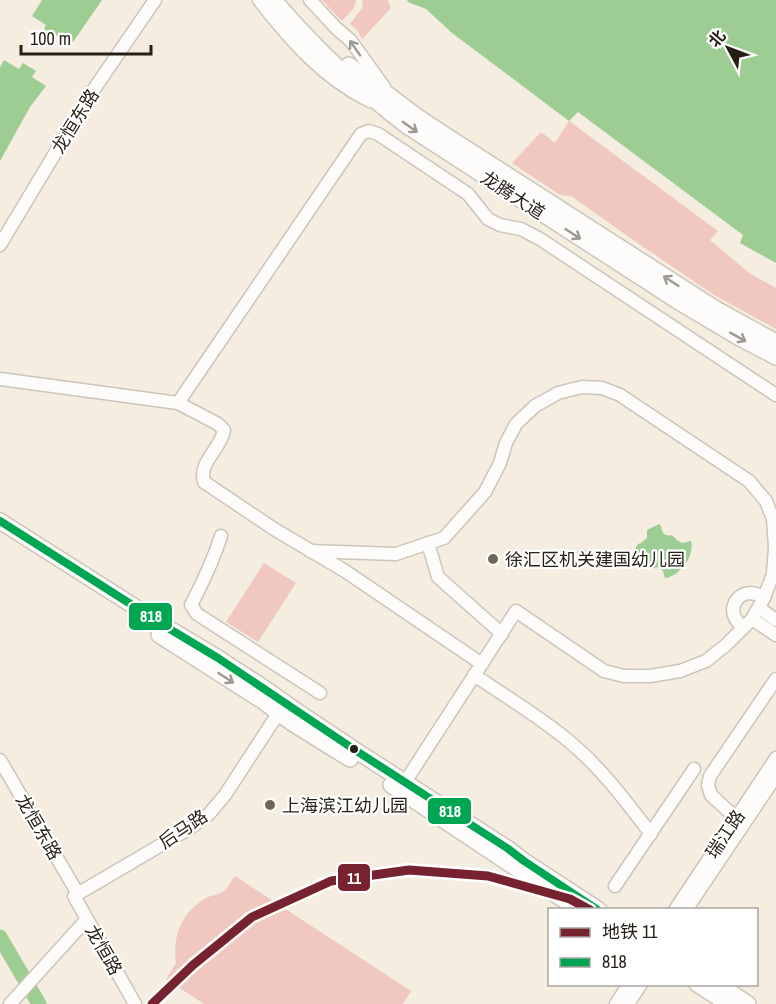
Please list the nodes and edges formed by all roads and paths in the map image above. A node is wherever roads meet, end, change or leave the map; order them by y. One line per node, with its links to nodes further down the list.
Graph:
1 (155, 0): 8 (street, 龙恒东路)
2 (259, 0): 7 (street)
3 (274, 0): 6 (main road, 龙腾大道)
4 (286, 0): 6 (main road, 龙腾大道)
5 (310, 0): 7 (street, one-way to 5)
6 (321, 45): 7 (main road, 龙腾大道)
7 (385, 101): 9 (main road, 龙腾大道, one-way to 7); 10 (main road, 龙腾大道, one-way to 10)
8 (0, 245)
9 (776, 342)
10 (776, 357)
11 (0, 378): 13 (street)
12 (776, 395): 13 (street)
13 (178, 403): 18 (street)
14 (0, 521): 28 (main road)
15 (0, 533): 28 (main road, one-way to 28)
16 (221, 536): 27 (street)
17 (428, 543): 18 (street); 19 (street); 22 (street)
18 (310, 551): 24 (street)
19 (761, 603): 20 (street); 21 (street); 21 (street)
20 (776, 620)
21 (748, 623): 22 (street); 23 (street)
22 (502, 634): 24 (street)
23 (776, 635)
24 (482, 664): 25 (street)
25 (474, 675): 33 (street); 35 (street)
26 (776, 679): 34 (street)
27 (320, 693)
28 (282, 708): 33 (main road); 37 (street, 后马路); 38 (main road)
29 (776, 758): 34 (street, 瑞江路)
30 (0, 760): 37 (street, 龙恒东路)
31 (694, 769): 35 (street)
32 (776, 776): 41 (street, 瑞江路)
33 (405, 782): 39 (main road)
34 (736, 819): 40 (street, 瑞江路)
35 (651, 834): 36 (street)
36 (615, 886)
37 (76, 895): 42 (street, 龙恒路)
38 (577, 908)
39 (597, 908)
40 (676, 908)
41 (687, 908)
42 (87, 919): 47 (street); 48 (street, 龙恒路)
43 (628, 986): 49 (street)
44 (640, 986): 50 (street)
45 (700, 986): 51 (main road)
46 (721, 986): 52 (main road)
47 (10, 1004)
48 (135, 1004)
49 (616, 1004)
50 (628, 1004)
51 (728, 1004)
52 (748, 1004)

